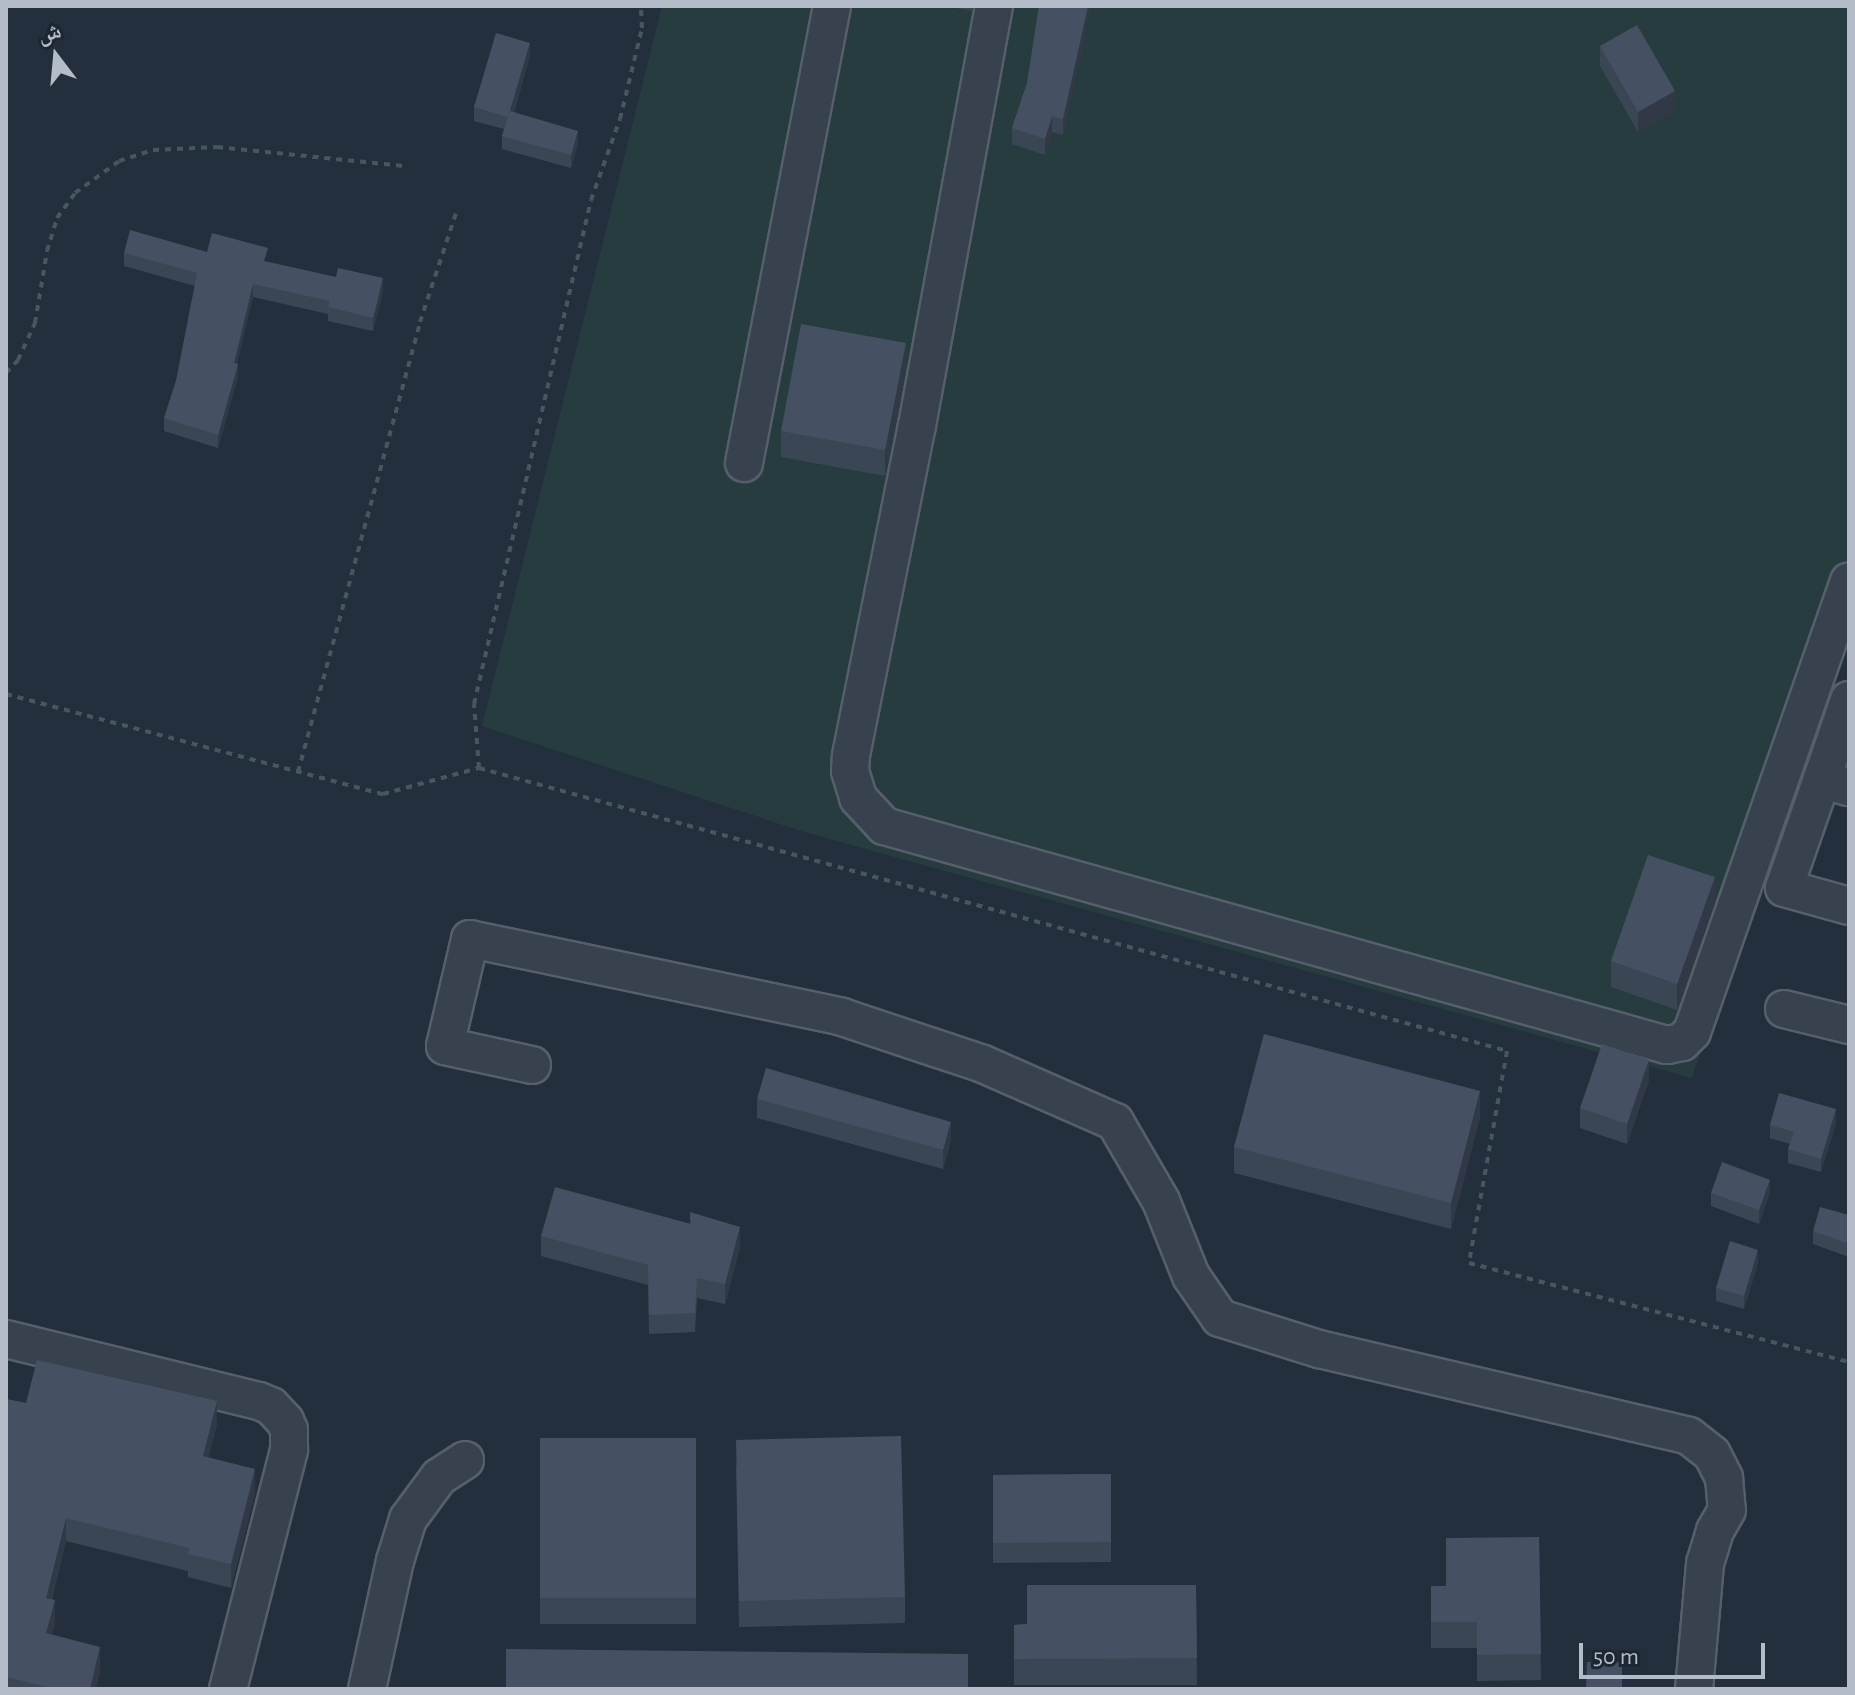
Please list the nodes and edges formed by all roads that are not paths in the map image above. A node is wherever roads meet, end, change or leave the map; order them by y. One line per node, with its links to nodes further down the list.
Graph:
1 (832, 6): 3 (street)
2 (994, 6): 4 (street)
3 (744, 463)
4 (1849, 582)
5 (1849, 700): 6 (street)
6 (1835, 783): 7 (street)
7 (1849, 906)
8 (1784, 1009): 9 (street)
9 (1849, 1025)
10 (532, 1065): 15 (street)
11 (6, 1339): 13 (street)
12 (465, 1460): 14 (street)
13 (228, 1689)
14 (367, 1689)
15 (1694, 1689)

